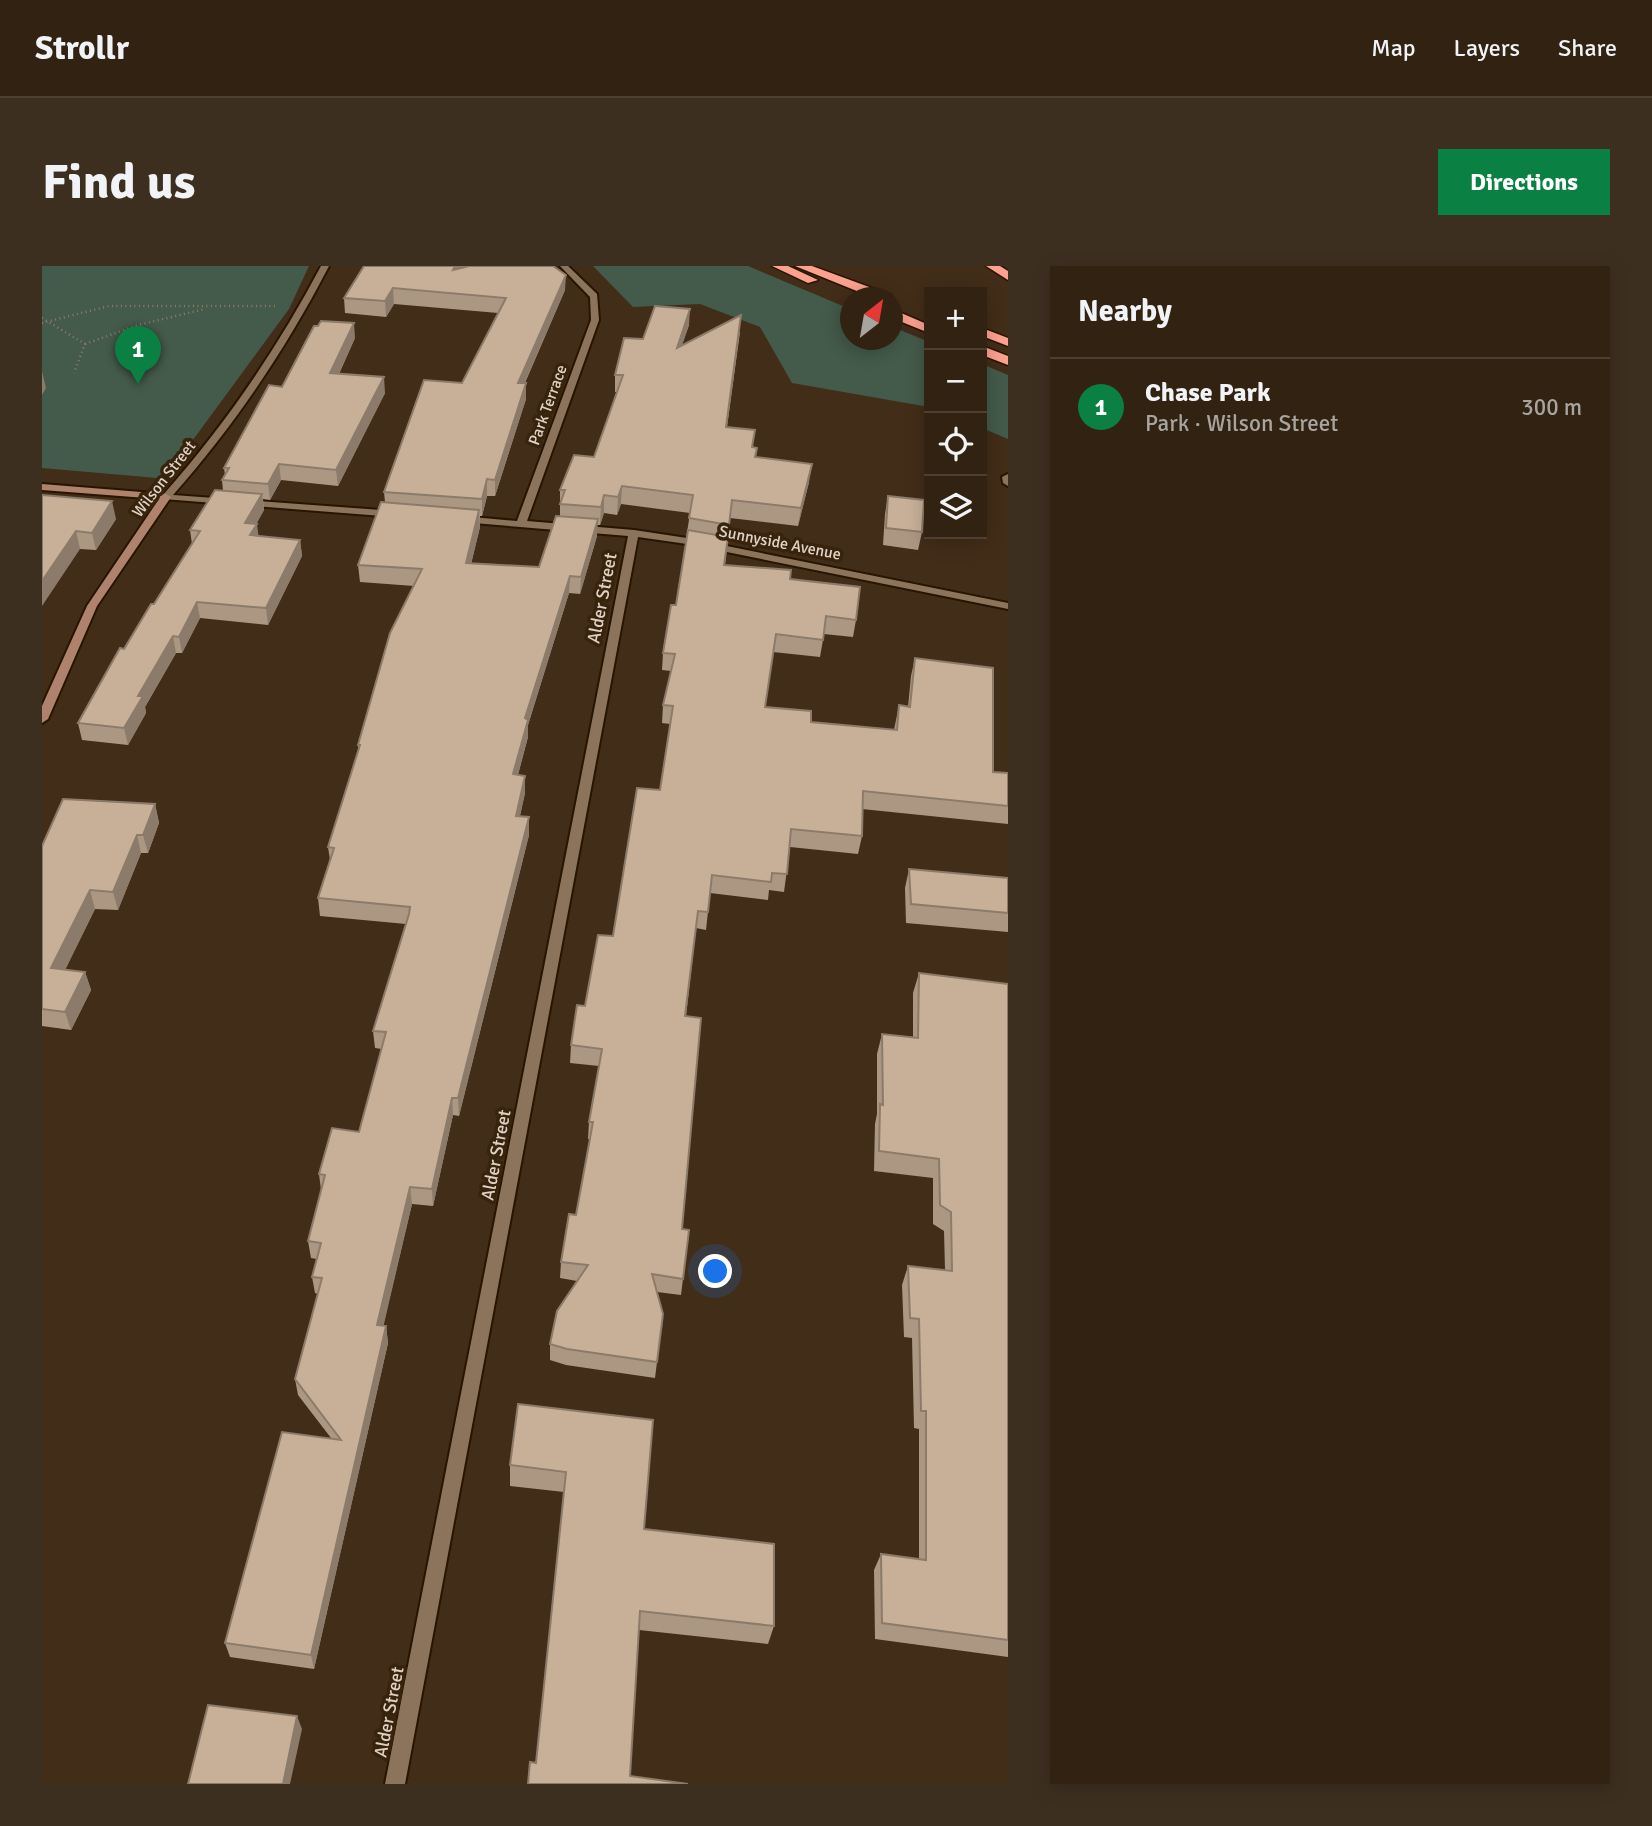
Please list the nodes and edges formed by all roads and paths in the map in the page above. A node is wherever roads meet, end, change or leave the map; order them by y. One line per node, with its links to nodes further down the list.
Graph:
1 (325, 266): 9 (street, Wilson Street)
2 (564, 266): 25 (street, Park Terrace)
3 (778, 266): 8 (highway)
4 (801, 266): 7 (highway)
5 (992, 266): 6 (highway)
6 (1008, 276)
7 (857, 287)
8 (840, 292)
9 (304, 306): 10 (path); 22 (street, Wilson Street)
10 (213, 307): 13 (path); 17 (path)
11 (903, 318): 14 (highway)
12 (42, 321): 13 (path)
13 (49, 321): 17 (path)
14 (924, 327)
15 (987, 334): 16 (highway)
16 (1008, 342)
17 (85, 344): 20 (path)
18 (987, 353): 19 (highway)
19 (1008, 361)
20 (74, 373)
21 (42, 487): 22 (street)
22 (166, 497): 23 (street); 28 (street, Wilson Street)
23 (412, 516)
24 (453, 519): 25 (street, Sunnyside Avenue)
25 (521, 524): 26 (street, Sunnyside Avenue)
26 (634, 533): 27 (street, Sunnyside Avenue); 29 (street, Alder Street)
27 (1008, 606)
28 (42, 719)
29 (395, 1784)

